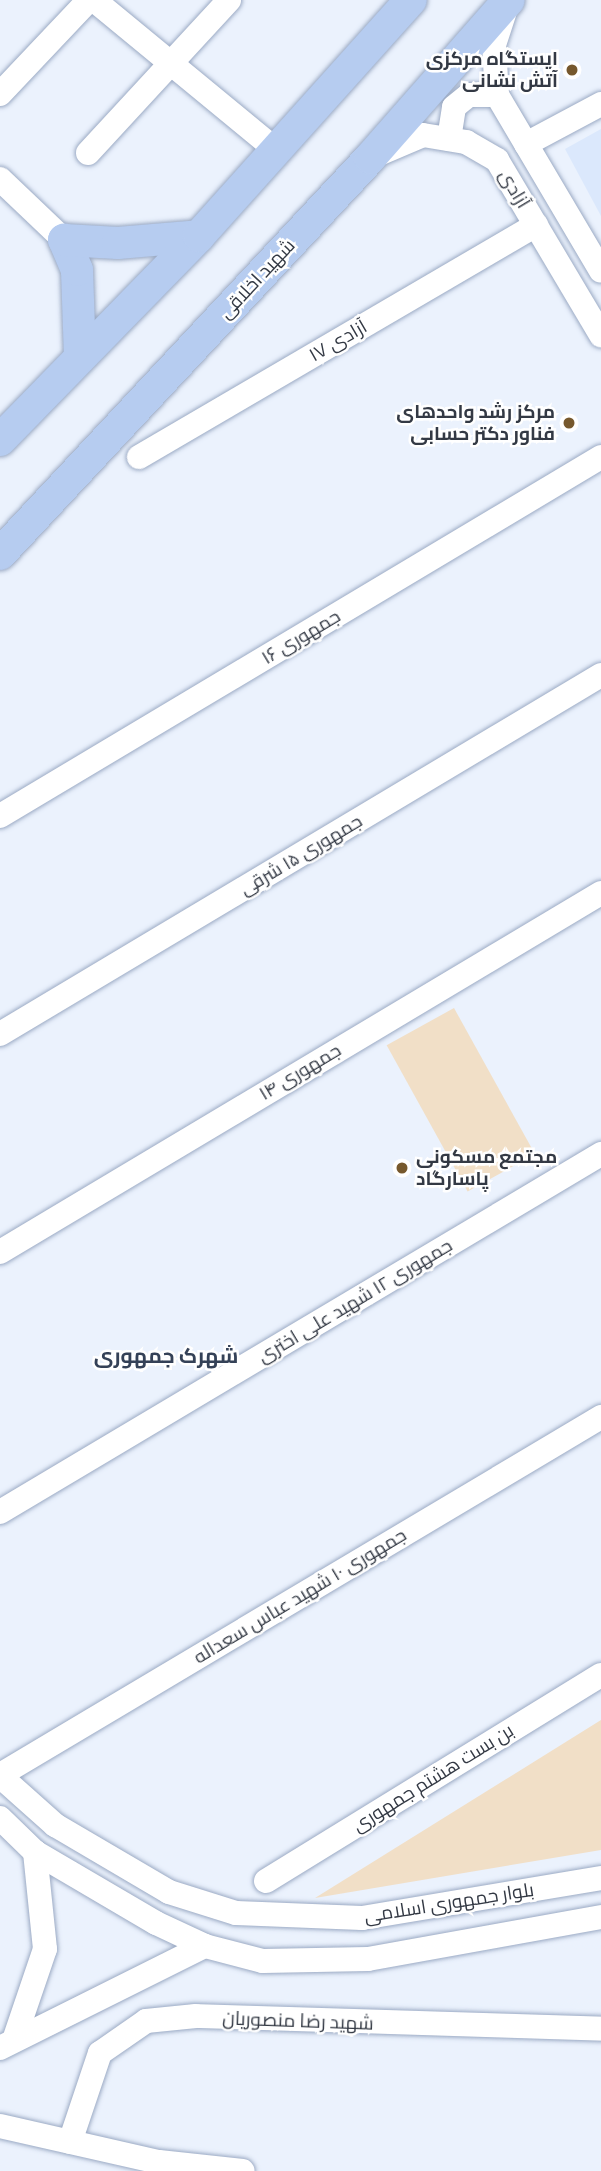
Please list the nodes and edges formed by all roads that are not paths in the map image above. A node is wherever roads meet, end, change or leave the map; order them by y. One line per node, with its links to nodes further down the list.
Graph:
1 (92, 0): 5 (street); 6 (street)
2 (229, 0): 5 (street)
3 (411, 0): 11 (main road)
4 (508, 1): 7 (street, آزادی); 13 (main road, شهید اخلاقی)
5 (172, 64): 11 (street); 12 (street)
6 (0, 94)
7 (496, 95): 9 (street); 10 (street, آزادی)
8 (601, 104): 10 (street)
9 (449, 139): 13 (street, آزادی); 15 (street, آزادی)
10 (526, 144): 18 (street, آزادی)
11 (276, 150): 16 (main road)
12 (88, 153)
13 (370, 158): 24 (main road, شهید اخلاقی)
14 (0, 179): 17 (street)
15 (536, 225): 19 (street, آزادی); 22 (street, آزادی ۱۷)
16 (199, 236): 17 (main road); 20 (main road)
17 (64, 240): 20 (main road)
18 (601, 271)
19 (601, 335)
20 (80, 358): 21 (main road)
21 (0, 440)
22 (139, 457)
23 (601, 457): 26 (street, جمهوری ۱۶)
24 (0, 554)
25 (601, 675): 28 (street, جمهوری ۱۵ شرقی)
26 (0, 816)
27 (601, 893): 30 (street, جمهوری ۱۴)
28 (0, 1034)
29 (601, 1154): 32 (street, جمهوری ۱۲ شهید علی اختری)
30 (0, 1252)
31 (601, 1417): 34 (street, جمهوری ۱۰ شهید عباس سعداله)
32 (0, 1512)
33 (601, 1675): 38 (street, بن بست هشتم جمهوری)
34 (0, 1775): 37 (street, بلوار جمهوری اسلامی)
35 (0, 1818): 36 (street, بلوار جمهوری اسلامی)
36 (35, 1852): 40 (street, بلوار جمهوری اسلامی); 42 (street)
37 (594, 1879): 39 (street)
38 (266, 1881)
39 (598, 1917): 40 (street, بلوار جمهوری اسلامی)
40 (205, 1946): 42 (street)
41 (601, 2029): 44 (street, شهید رضا منصوریان)
42 (7, 2045)
43 (0, 2126): 44 (street)
44 (70, 2142): 45 (street)
45 (243, 2171)

